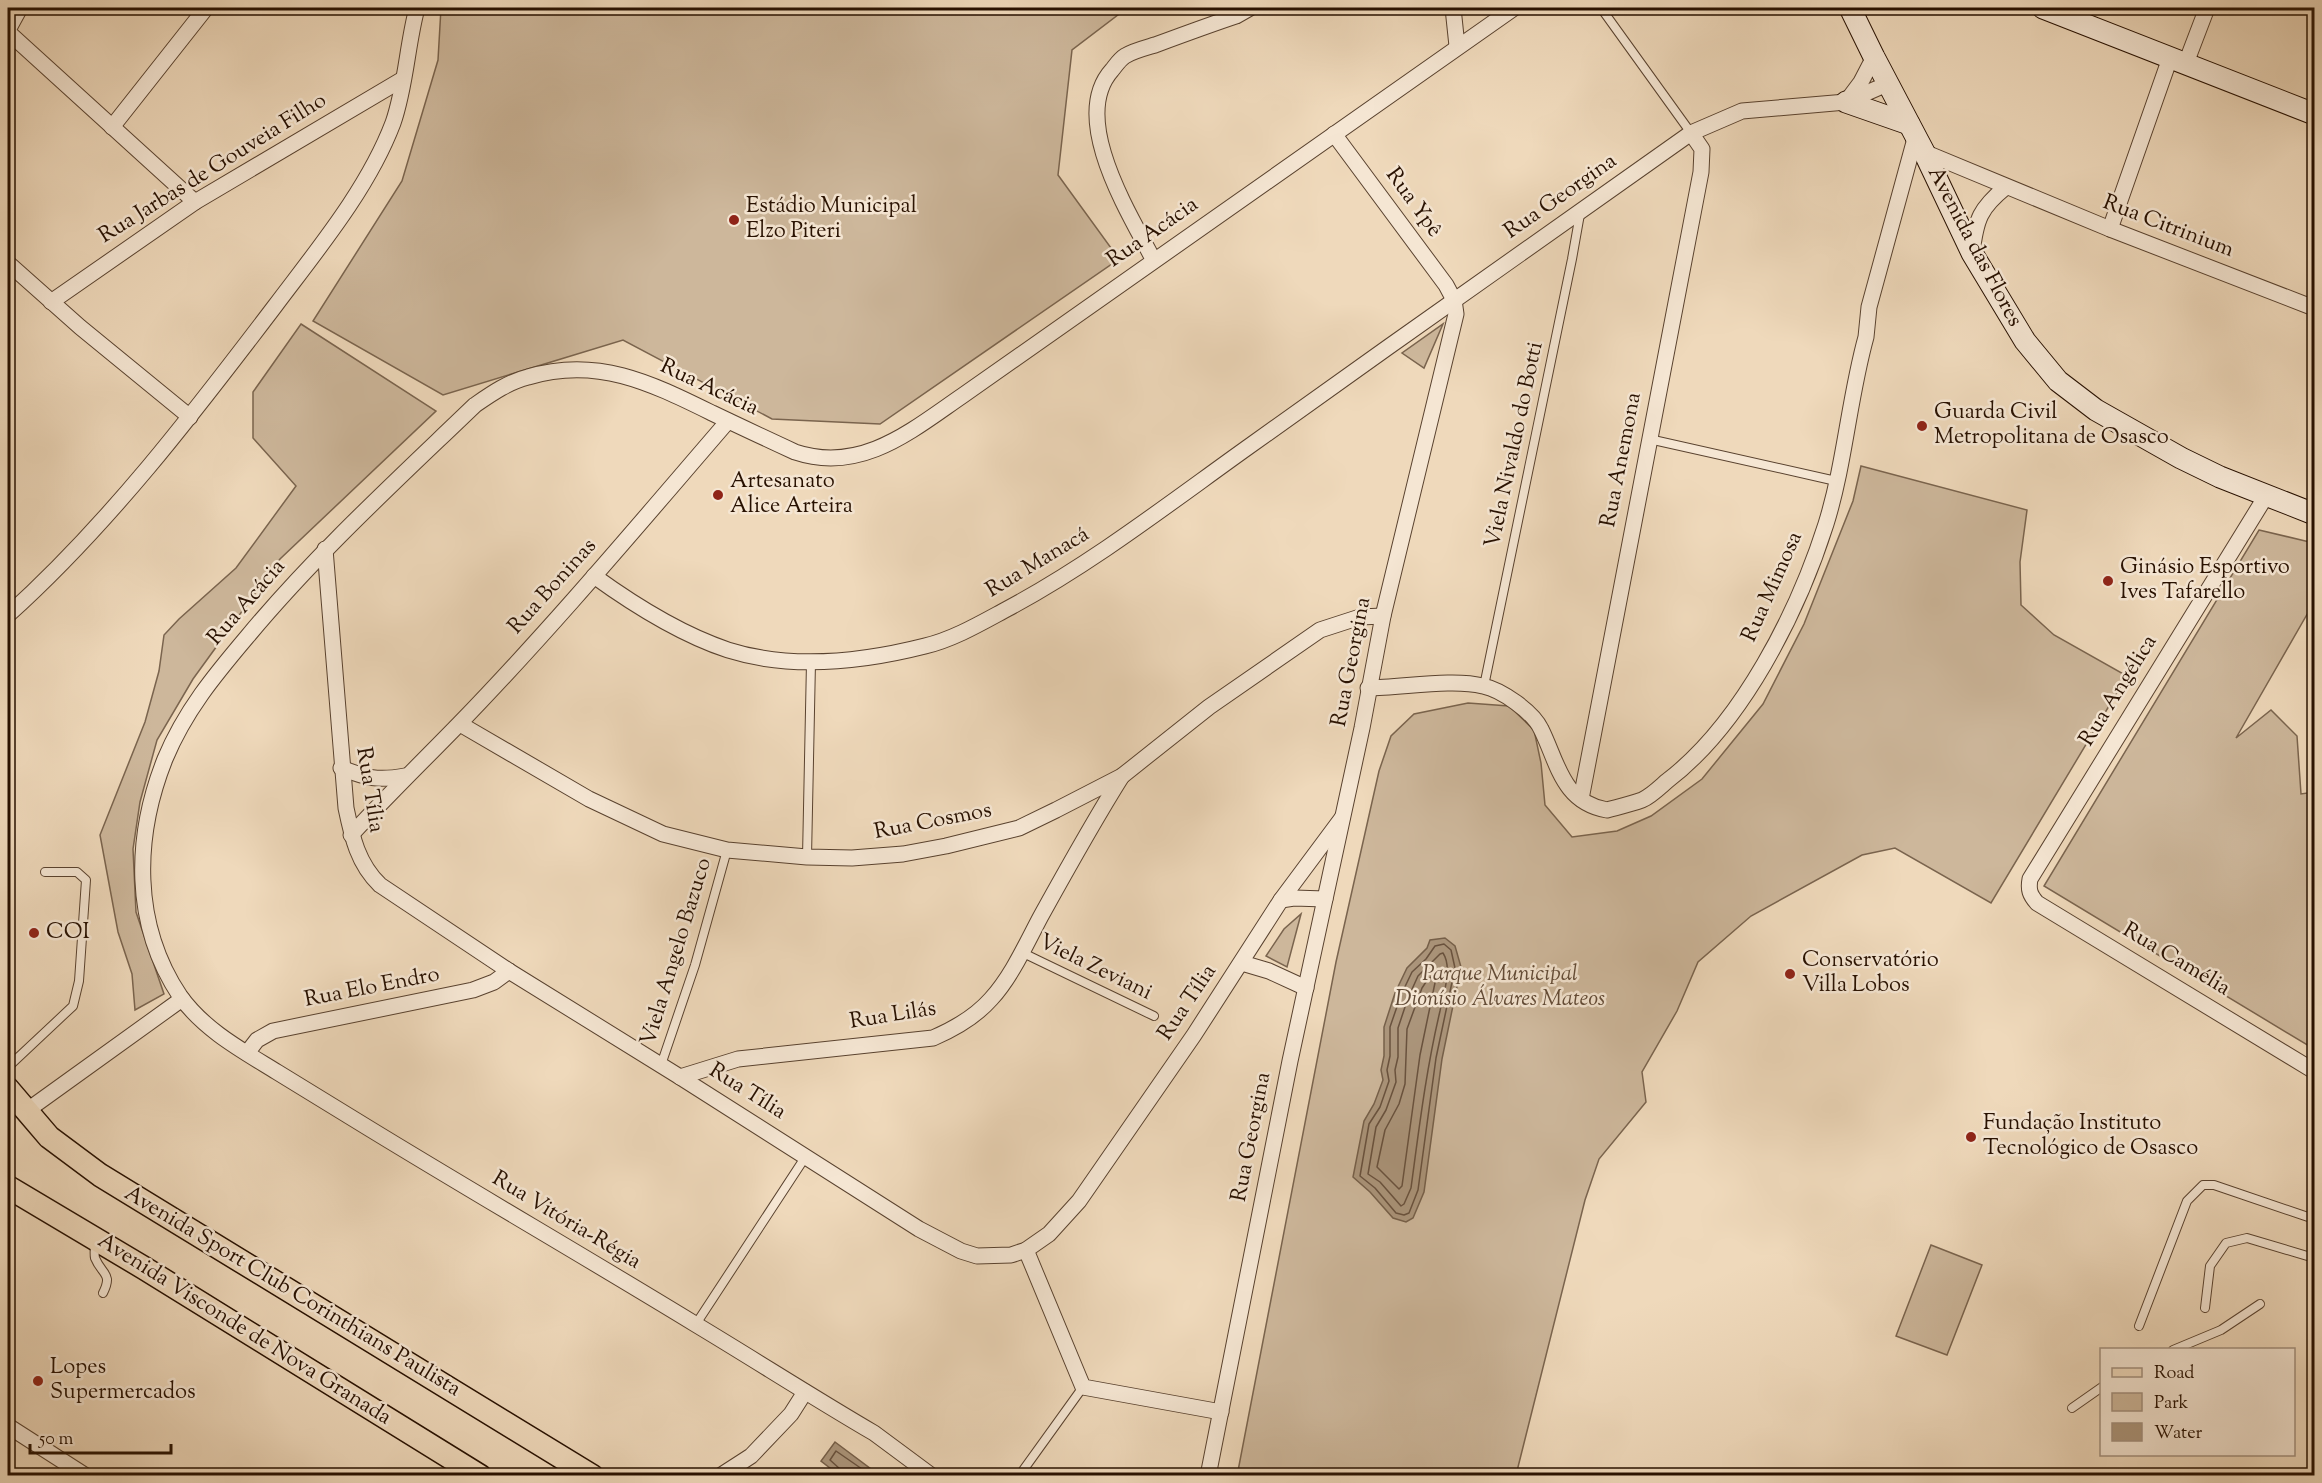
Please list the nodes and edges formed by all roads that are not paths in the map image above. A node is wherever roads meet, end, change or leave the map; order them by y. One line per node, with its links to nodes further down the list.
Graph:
1 (20, 8): 12 (street)
2 (206, 8): 20 (street)
3 (417, 8): 16 (street)
4 (1250, 8): 11 (street)
5 (1453, 8): 13 (street)
6 (1514, 8): 13 (street, Rua Acácia)
7 (1601, 8): 21 (lane)
8 (1850, 8): 14 (main road, Avenida das Flores)
9 (2043, 8): 15 (main road)
10 (2207, 8): 15 (street)
11 (1230, 12): 29 (street)
12 (8, 31): 20 (street)
13 (1457, 46): 22 (street, Rua Acácia)
14 (1874, 57): 17 (main road, Avenida das Flores); 18 (street)
15 (2178, 61): 19 (main road); 27 (street)
16 (403, 79): 25 (street, Rua Jarbas de Gouveia Filho); 34 (street)
17 (1887, 84): 18 (street, Rua Georgina); 23 (main road, Avenida das Flores)
18 (1846, 102): 21 (street, Rua Georgina); 23 (main road)
19 (2314, 114)
20 (112, 127): 25 (street)
21 (1691, 133): 26 (street, Rua Georgina); 36 (street, Rua Anemona)
22 (1334, 134): 29 (street, Rua Acácia); 31 (street, Rua Ypê)
23 (1916, 137): 24 (street, Rua Citrinium); 28 (main road, Avenida das Flores); 37 (street, Rua Mimosa)
24 (2006, 187): 27 (street, Rua Citrinium); 28 (street)
25 (195, 202): 32 (street, Rua Jarbas de Gouveia Filho)
26 (1580, 212): 31 (street, Rua Georgina); 45 (lane, Viela Nivaldo do Botti)
27 (2110, 229): 33 (street, Rua Citrinium)
28 (1972, 253): 38 (main road, Avenida das Flores)
29 (1153, 259): 35 (street, Rua Acácia)
30 (8, 263): 32 (street)
31 (1454, 300): 43 (street, Rua Georgina); 44 (street, Rua Manacá)
32 (51, 302): 34 (street)
33 (2314, 308)
34 (190, 417): 42 (street)
35 (728, 421): 40 (street, Rua Acácia); 41 (street, Rua Boninas)
36 (1649, 439): 37 (lane); 51 (street, Rua Anemona)
37 (1836, 481): 51 (street, Rua Mimosa)
38 (2266, 496): 39 (main road, Avenida das Flores); 57 (street, Rua Angélica)
39 (2314, 514)
40 (325, 549): 48 (street, Rua Tília); 64 (street, Rua Acácia)
41 (594, 576): 44 (street, Rua Manacá); 47 (street, Rua Boninas)
42 (8, 615)
43 (1383, 616): 46 (street, Rua Georgina); 50 (street, Rua Cosmos)
44 (811, 662): 55 (lane)
45 (1484, 686): 46 (street); 51 (street, Rua Mimosa)
46 (1368, 688): 52 (street, Rua Georgina)
47 (460, 724): 49 (street, Rua Boninas); 54 (street, Rua Cosmos)
48 (341, 768): 49 (street); 53 (street, Rua Tília)
49 (405, 776): 53 (street, Rua Boninas)
50 (1122, 776): 55 (street, Rua Cosmos); 60 (street, Rua Lilás)
51 (1581, 799)
52 (1342, 818): 58 (street, Rua Georgina); 59 (street, Rua Tília)
53 (351, 835): 62 (street, Rua Tília)
54 (727, 850): 55 (street, Rua Cosmos); 67 (lane, Viela Angelo Bazuco)
55 (807, 857)
56 (45, 872): 68 (lane)
57 (2030, 879): 69 (street, Rua Camélia)
58 (1325, 899): 59 (street); 63 (street, Rua Georgina)
59 (1281, 900): 61 (street, Rua Tília)
60 (1021, 952): 65 (lane, Viela Zeviani); 70 (street, Rua Lilás)
61 (1242, 963): 63 (street); 77 (street, Rua Tília)
62 (508, 971): 66 (street, Rua Elo Endro); 67 (street, Rua Tília)
63 (1306, 988): 89 (street, Rua Georgina)
64 (182, 999): 66 (street, Rua Vitória-Régia); 72 (street)
65 (1154, 1016)
66 (247, 1053): 82 (street, Rua Vitória-Régia)
67 (661, 1065): 70 (street, Rua Tília)
68 (8, 1067)
69 (2314, 1071)
70 (680, 1077): 73 (street, Rua Tília)
71 (8, 1089): 72 (main road, Avenida Sport Club Corinthians Paulista)
72 (25, 1112): 93 (main road, Avenida Sport Club Corinthians Paulista)
73 (806, 1156): 77 (street, Rua Tília); 82 (lane)
74 (8, 1187): 76 (main road, Avenida Visconde de Nova Granada)
75 (2314, 1219): 83 (lane)
76 (95, 1239): 79 (lane); 92 (main road, Avenida Visconde de Nova Granada)
77 (1026, 1250): 85 (street)
78 (2314, 1258): 81 (lane)
79 (103, 1293)
80 (2260, 1304): 84 (lane)
81 (2205, 1308)
82 (696, 1324): 87 (street, Rua Vitória-Régia)
83 (2139, 1326)
84 (2178, 1348)
85 (1083, 1387): 89 (street); 96 (lane)
86 (2100, 1388): 88 (lane)
87 (805, 1392): 94 (street); 95 (street, Rua Vitória-Régia)
88 (2072, 1408)
89 (1221, 1412): 97 (street, Rua Georgina)
90 (8, 1426): 91 (street)
91 (86, 1476)
92 (480, 1476)
93 (592, 1476)
94 (720, 1476)
95 (932, 1476)
96 (1019, 1476)
97 (1208, 1476)

